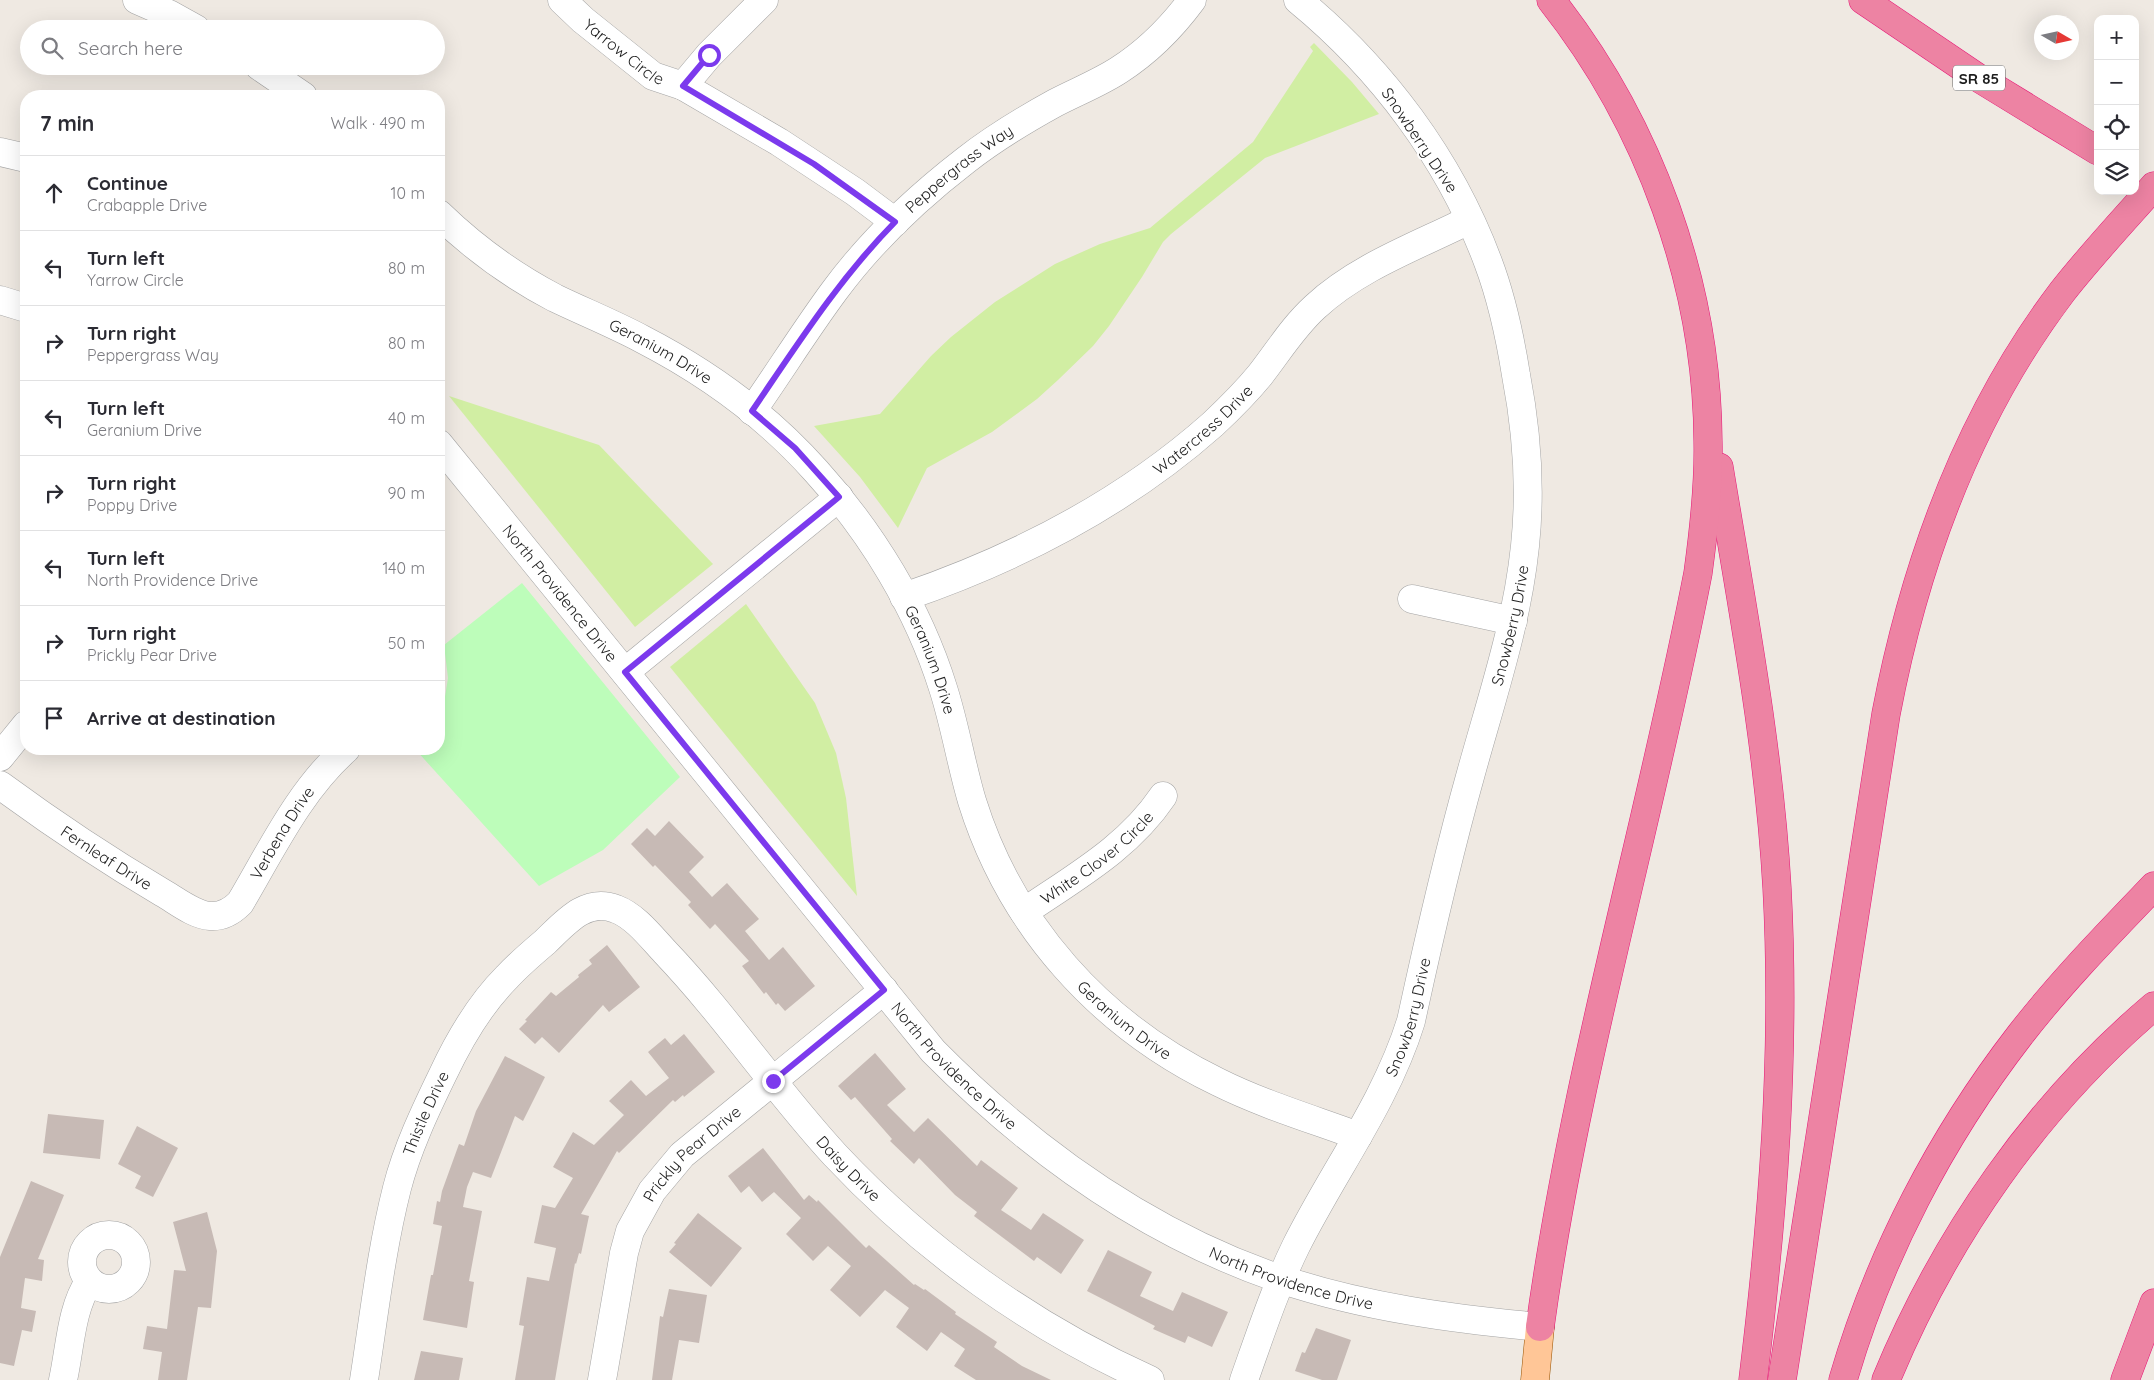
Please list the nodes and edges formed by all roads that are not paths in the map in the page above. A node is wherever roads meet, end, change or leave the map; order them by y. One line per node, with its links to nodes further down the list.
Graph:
1 (137, 0): 8 (street)
2 (562, 0): 10 (street, Yarrow Circle)
3 (764, 0): 10 (street)
4 (1192, 0): 19 (street, Peppergrass Way)
5 (1298, 0): 18 (street, Snowberry Drive)
6 (1551, 0): 22 (highway)
7 (1862, 0): 12 (highway, SR 85)
8 (180, 20)
9 (272, 75): 11 (street)
10 (683, 86): 19 (street, Yarrow Circle)
11 (294, 90)
12 (2096, 150)
13 (0, 152): 14 (street)
14 (20, 157)
15 (2139, 176): 16 (highway)
16 (2154, 185): 55 (highway)
17 (445, 219): 23 (street, Geranium Drive)
18 (1469, 220): 26 (street, Watercress Drive); 28 (street, Snowberry Drive)
19 (895, 222): 23 (street, Peppergrass Way)
20 (0, 300): 21 (street)
21 (20, 306)
22 (1703, 367): 46 (highway); 54 (highway)
23 (752, 411): 25 (street, Geranium Drive)
24 (445, 451): 29 (street, North Providence Drive)
25 (839, 497): 26 (street, Geranium Drive); 29 (street)
26 (904, 597): 37 (street, Geranium Drive)
27 (1412, 599): 28 (street)
28 (1513, 621): 42 (street, Snowberry Drive)
29 (625, 672): 39 (street, North Providence Drive)
30 (20, 732): 32 (street)
31 (340, 755): 38 (street, Verbena Drive)
32 (0, 757)
33 (0, 785): 38 (street, Fernleaf Drive)
34 (1163, 796): 37 (street, White Clover Circle)
35 (2154, 886): 56 (highway)
36 (597, 906): 41 (street, Daisy Drive); 49 (street, Thistle Drive)
37 (1024, 912): 42 (street, Geranium Drive)
38 (218, 916)
39 (884, 990): 41 (street, Prickly Pear Drive); 43 (street, North Providence Drive)
40 (2154, 1006): 57 (highway)
41 (773, 1081): 50 (street, Prickly Pear Drive); 51 (street, Daisy Drive)
42 (1358, 1136): 43 (street, Snowberry Drive)
43 (1281, 1279): 46 (street, North Providence Drive); 52 (street, Snowberry Drive)
44 (89, 1282): 48 (street)
45 (2154, 1304): 58 (highway)
46 (1540, 1327): 53 (main road)
47 (2154, 1355): 59 (highway)
48 (63, 1380)
49 (364, 1380)
50 (602, 1380)
51 (1150, 1380)
52 (1244, 1380)
53 (1535, 1380)
54 (1753, 1380)
55 (1782, 1380)
56 (1843, 1380)
57 (1886, 1380)
58 (2125, 1380)
59 (2140, 1380)

